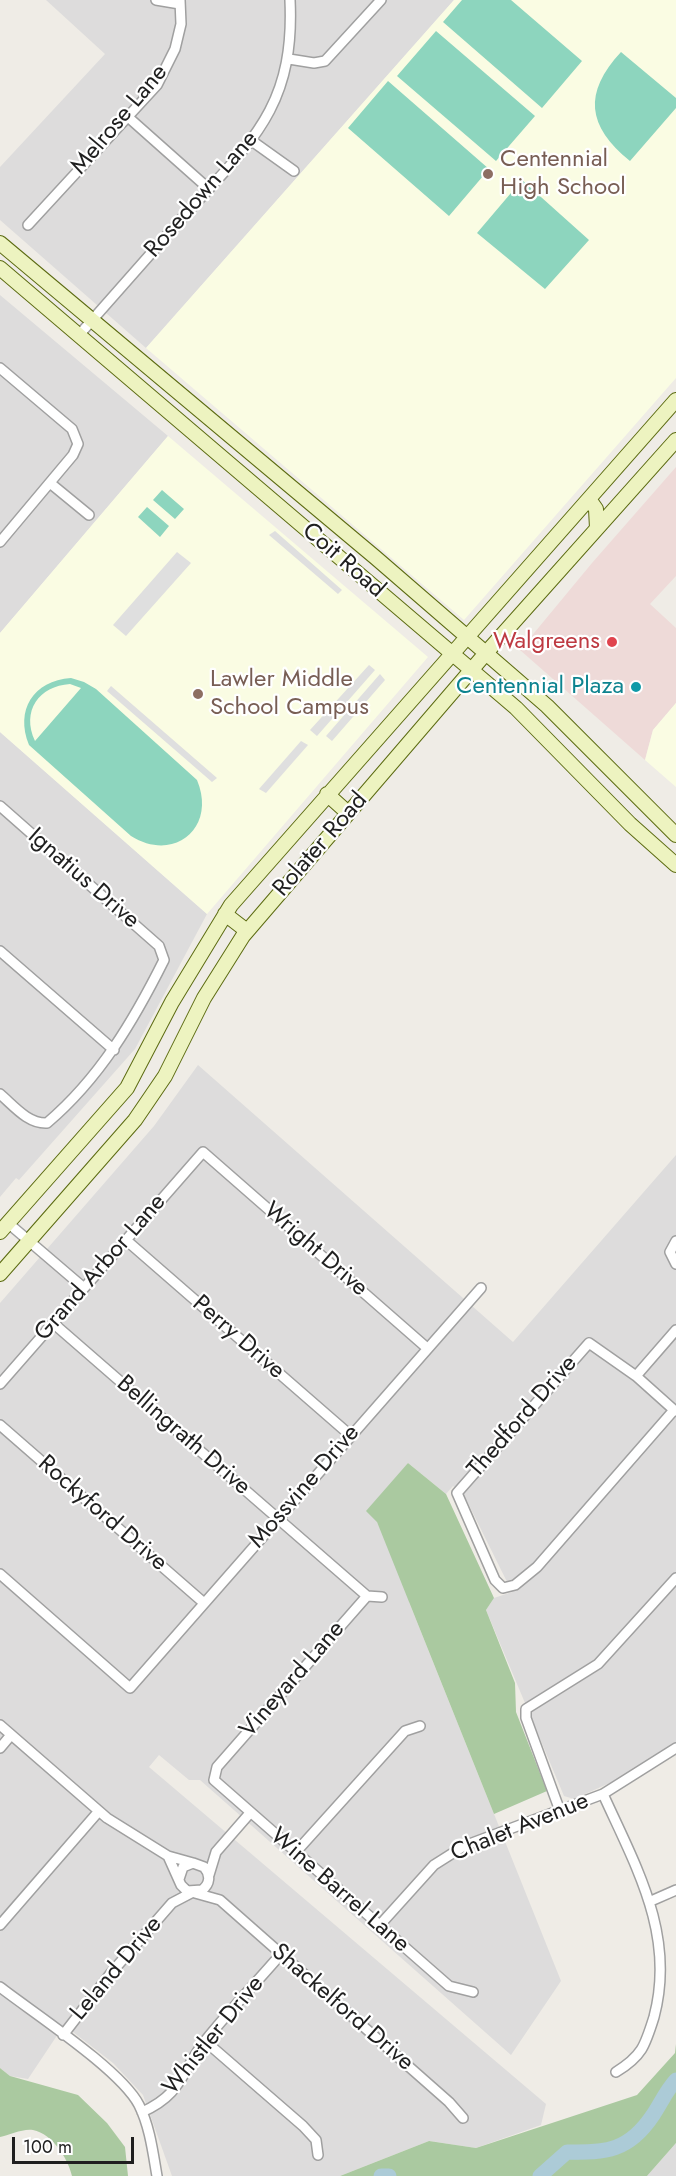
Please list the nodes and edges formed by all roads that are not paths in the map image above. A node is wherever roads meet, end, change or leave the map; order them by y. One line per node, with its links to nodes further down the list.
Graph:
1 (156, 0): 4 (street)
2 (290, 0): 5 (street, Rosedown Lane)
3 (381, 0): 5 (street)
4 (180, 2): 6 (street, Melrose Lane)
5 (289, 59): 7 (street, Rosedown Lane)
6 (128, 117): 9 (street); 10 (street, Melrose Lane)
7 (252, 141): 8 (street); 9 (street, Rosedown Lane)
8 (294, 171)
9 (209, 189): 13 (street, Rosedown Lane)
10 (28, 225)
11 (0, 243): 13 (main road, Coit Road)
12 (0, 268): 14 (main road, Coit Road)
13 (92, 320): 14 (street, Rosedown Lane); 19 (main road, Coit Road)
14 (79, 335): 20 (main road, Coit Road)
15 (1, 372): 21 (street)
16 (676, 400): 17 (main road, Rolater Road)
17 (652, 427): 18 (main road); 22 (main road, Rolater Road)
18 (674, 443): 24 (main road, Rolater Road)
19 (242, 448): 20 (main road); 26 (main road, Coit Road)
20 (231, 464): 27 (main road, Coit Road)
21 (50, 483): 23 (street); 25 (street)
22 (589, 499): 24 (main road); 26 (main road, Rolater Road)
23 (89, 515)
24 (597, 528): 28 (main road, Rolater Road)
25 (0, 542)
26 (466, 636): 27 (main road, Rolater Road); 28 (main road, Coit Road)
27 (451, 653): 29 (main road, Coit Road); 31 (main road, Rolater Road)
28 (486, 653): 29 (main road, Rolater Road); 30 (main road, Coit Road)
29 (472, 670): 32 (main road, Coit Road); 34 (main road, Rolater Road)
30 (617, 779): 32 (main road); 35 (main road, Coit Road)
31 (327, 794): 34 (main road); 37 (main road, Rolater Road)
32 (601, 795): 36 (main road, Coit Road)
33 (0, 806): 40 (street, Ignatius Drive)
34 (348, 813): 38 (main road, Rolater Road)
35 (676, 836)
36 (676, 865)
37 (225, 914): 38 (main road); 43 (main road, Rolater Road)
38 (247, 931): 44 (main road, Rolater Road)
39 (0, 951): 40 (street)
40 (114, 1050): 41 (street)
41 (0, 1094)
42 (203, 1152): 45 (street, Grand Arbor Lane); 53 (street, Wright Drive)
43 (4, 1227): 44 (street)
44 (29, 1240): 48 (main road, Rolater Road); 49 (street)
45 (126, 1240): 49 (street, Grand Arbor Lane); 58 (street, Perry Drive)
46 (675, 1243): 47 (street)
47 (676, 1264)
48 (0, 1274)
49 (84, 1288): 51 (street, Grand Arbor Lane)
50 (481, 1288): 53 (street, Mossvine Drive)
51 (53, 1323): 55 (street, Grand Arbor Lane); 59 (street, Bellingrath Drive)
52 (676, 1330): 54 (street)
53 (427, 1348): 58 (street, Mossvine Drive)
54 (636, 1376): 56 (street); 56 (street, Thedford Drive)
55 (0, 1384)
56 (675, 1411)
57 (0, 1425): 64 (street, Rockyford Drive)
58 (350, 1436): 59 (street, Mossvine Drive)
59 (277, 1519): 62 (street, Bellingrath Drive); 64 (street, Mossvine Drive)
60 (0, 1574): 64 (street, Mossvine Drive)
61 (676, 1578): 73 (street)
62 (367, 1596): 63 (street); 70 (street, Vineyard Lane)
63 (382, 1597)
64 (204, 1603)
65 (0, 1725): 67 (street)
66 (420, 1726): 76 (street)
67 (11, 1735): 68 (street); 72 (street)
68 (0, 1748)
69 (676, 1748): 71 (street, Chalet Avenue)
70 (213, 1778): 74 (street, Wine Barrel Lane)
71 (603, 1794): 73 (street, Chalet Avenue); 84 (street)
72 (99, 1811): 77 (street); 86 (street)
73 (560, 1811): 87 (street, Chalet Avenue)
74 (250, 1814): 75 (street); 76 (street, Wine Barrel Lane)
75 (216, 1852): 78 (street); 79 (street)
76 (295, 1853): 87 (street, Wine Barrel Lane)
77 (168, 1856): 78 (street); 80 (street)
78 (194, 1863): 79 (street); 80 (street)
79 (209, 1876): 82 (street); 83 (street, Shackelford Drive)
80 (179, 1880): 82 (street); 85 (street, Leland Drive)
81 (676, 1890): 84 (street)
82 (194, 1892): 83 (street, Shackelford Drive); 85 (street, Leland Drive)
83 (220, 1900): 88 (street, Shackelford Drive)
84 (651, 1901): 93 (street)
85 (172, 1903): 91 (street, Leland Drive)
86 (0, 1925)
87 (379, 1926): 90 (street, Wine Barrel Lane)
88 (281, 1954): 92 (street, Whistler Drive); 95 (street, Shackelford Drive)
89 (0, 1987): 91 (street)
90 (473, 1992)
91 (63, 2036): 94 (street)
92 (205, 2041): 94 (street, Whistler Drive); 96 (street)
93 (616, 2072)
94 (142, 2112): 97 (street)
95 (463, 2118)
96 (318, 2155)
97 (158, 2176)

